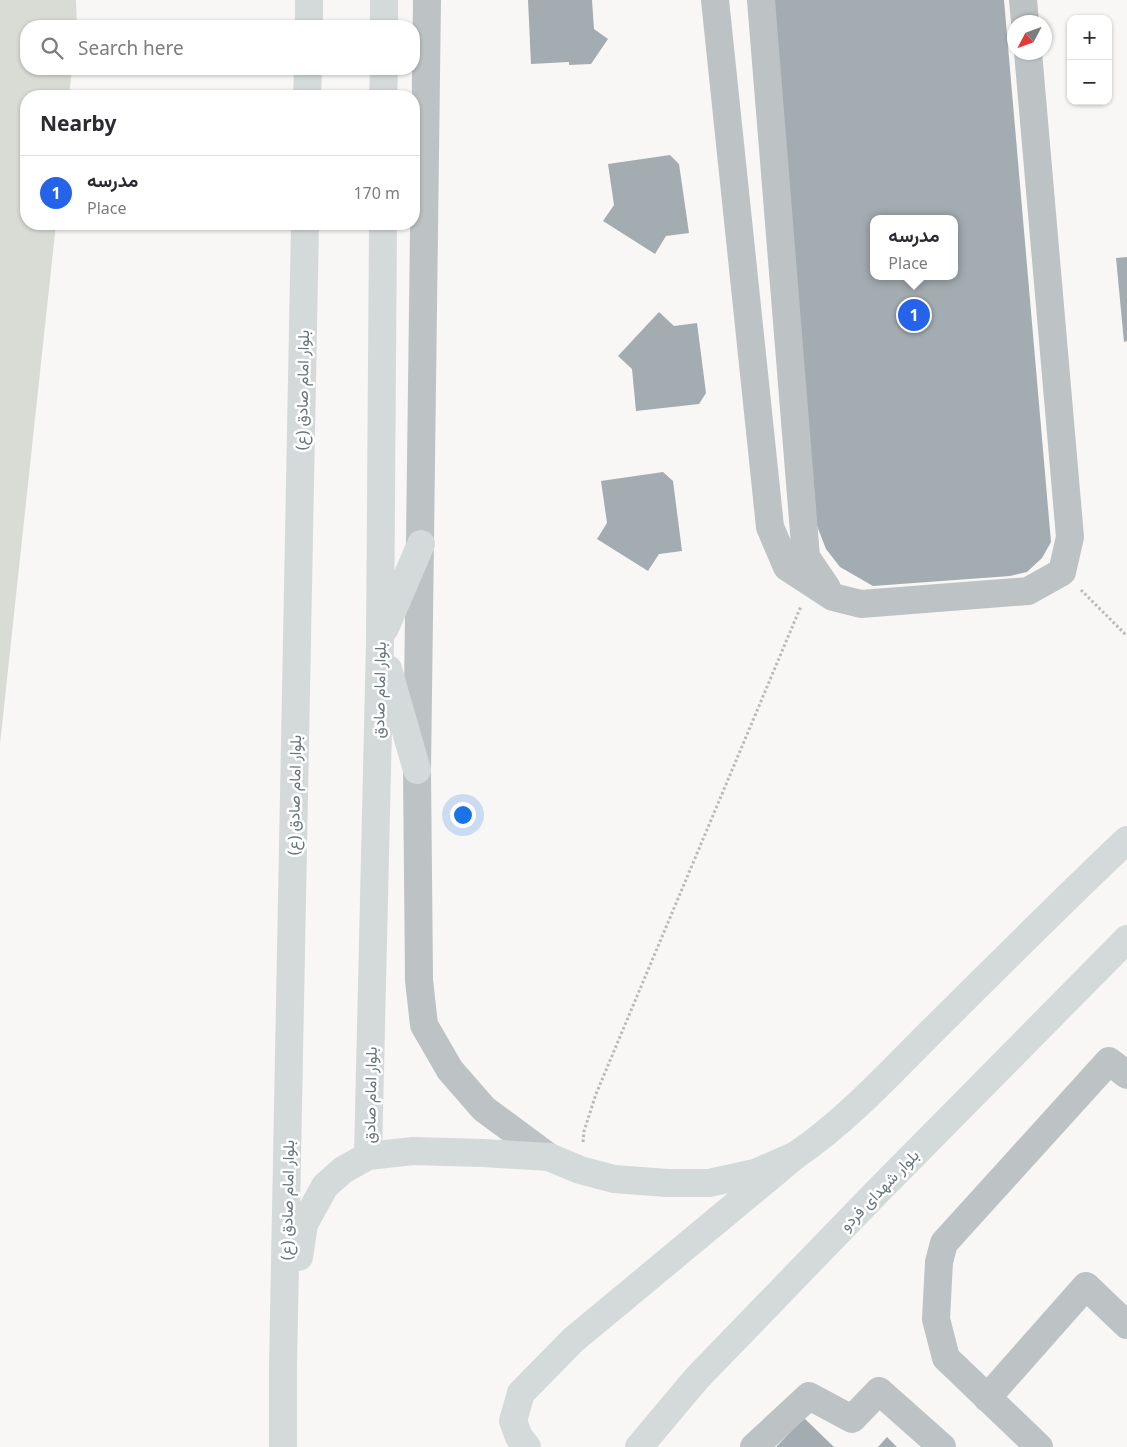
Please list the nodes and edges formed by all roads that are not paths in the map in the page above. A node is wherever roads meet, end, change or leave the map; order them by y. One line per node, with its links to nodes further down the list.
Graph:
1 (309, 0): 8 (main road)
2 (384, 0): 9 (main road)
3 (426, 0): 17 (street)
4 (715, 0): 18 (street)
5 (761, 0): 18 (street)
6 (1023, 0): 7 (street)
7 (1024, 15)
8 (309, 20)
9 (384, 20)
10 (1029, 60): 18 (street)
11 (308, 75): 13 (main road)
12 (384, 75): 14 (main road)
13 (307, 90)
14 (384, 90)
15 (305, 230): 28 (main road, بلوار امام صادق (ع))
16 (383, 230): 19 (main road, بلوار امام صادق)
17 (421, 544): 19 (main road); 20 (street)
18 (822, 590)
19 (380, 640): 20 (main road); 25 (main road, بلوار امام صادق)
20 (417, 770): 26 (street)
21 (1127, 840): 24 (main road)
22 (1127, 939): 30 (main road, بلوار شهدای فردو)
23 (1127, 1076): 29 (street)
24 (796, 1155): 26 (main road); 32 (main road)
25 (368, 1156): 26 (main road); 28 (main road)
26 (549, 1157)
27 (1127, 1325): 29 (street)
28 (283, 1367): 31 (main road)
29 (988, 1398): 37 (street)
30 (664, 1419): 33 (main road, بلوار شهدای فردو); 34 (main road)
31 (283, 1447)
32 (527, 1447)
33 (638, 1447)
34 (648, 1447)
35 (754, 1447): 36 (street)
36 (942, 1447)
37 (1039, 1447)

